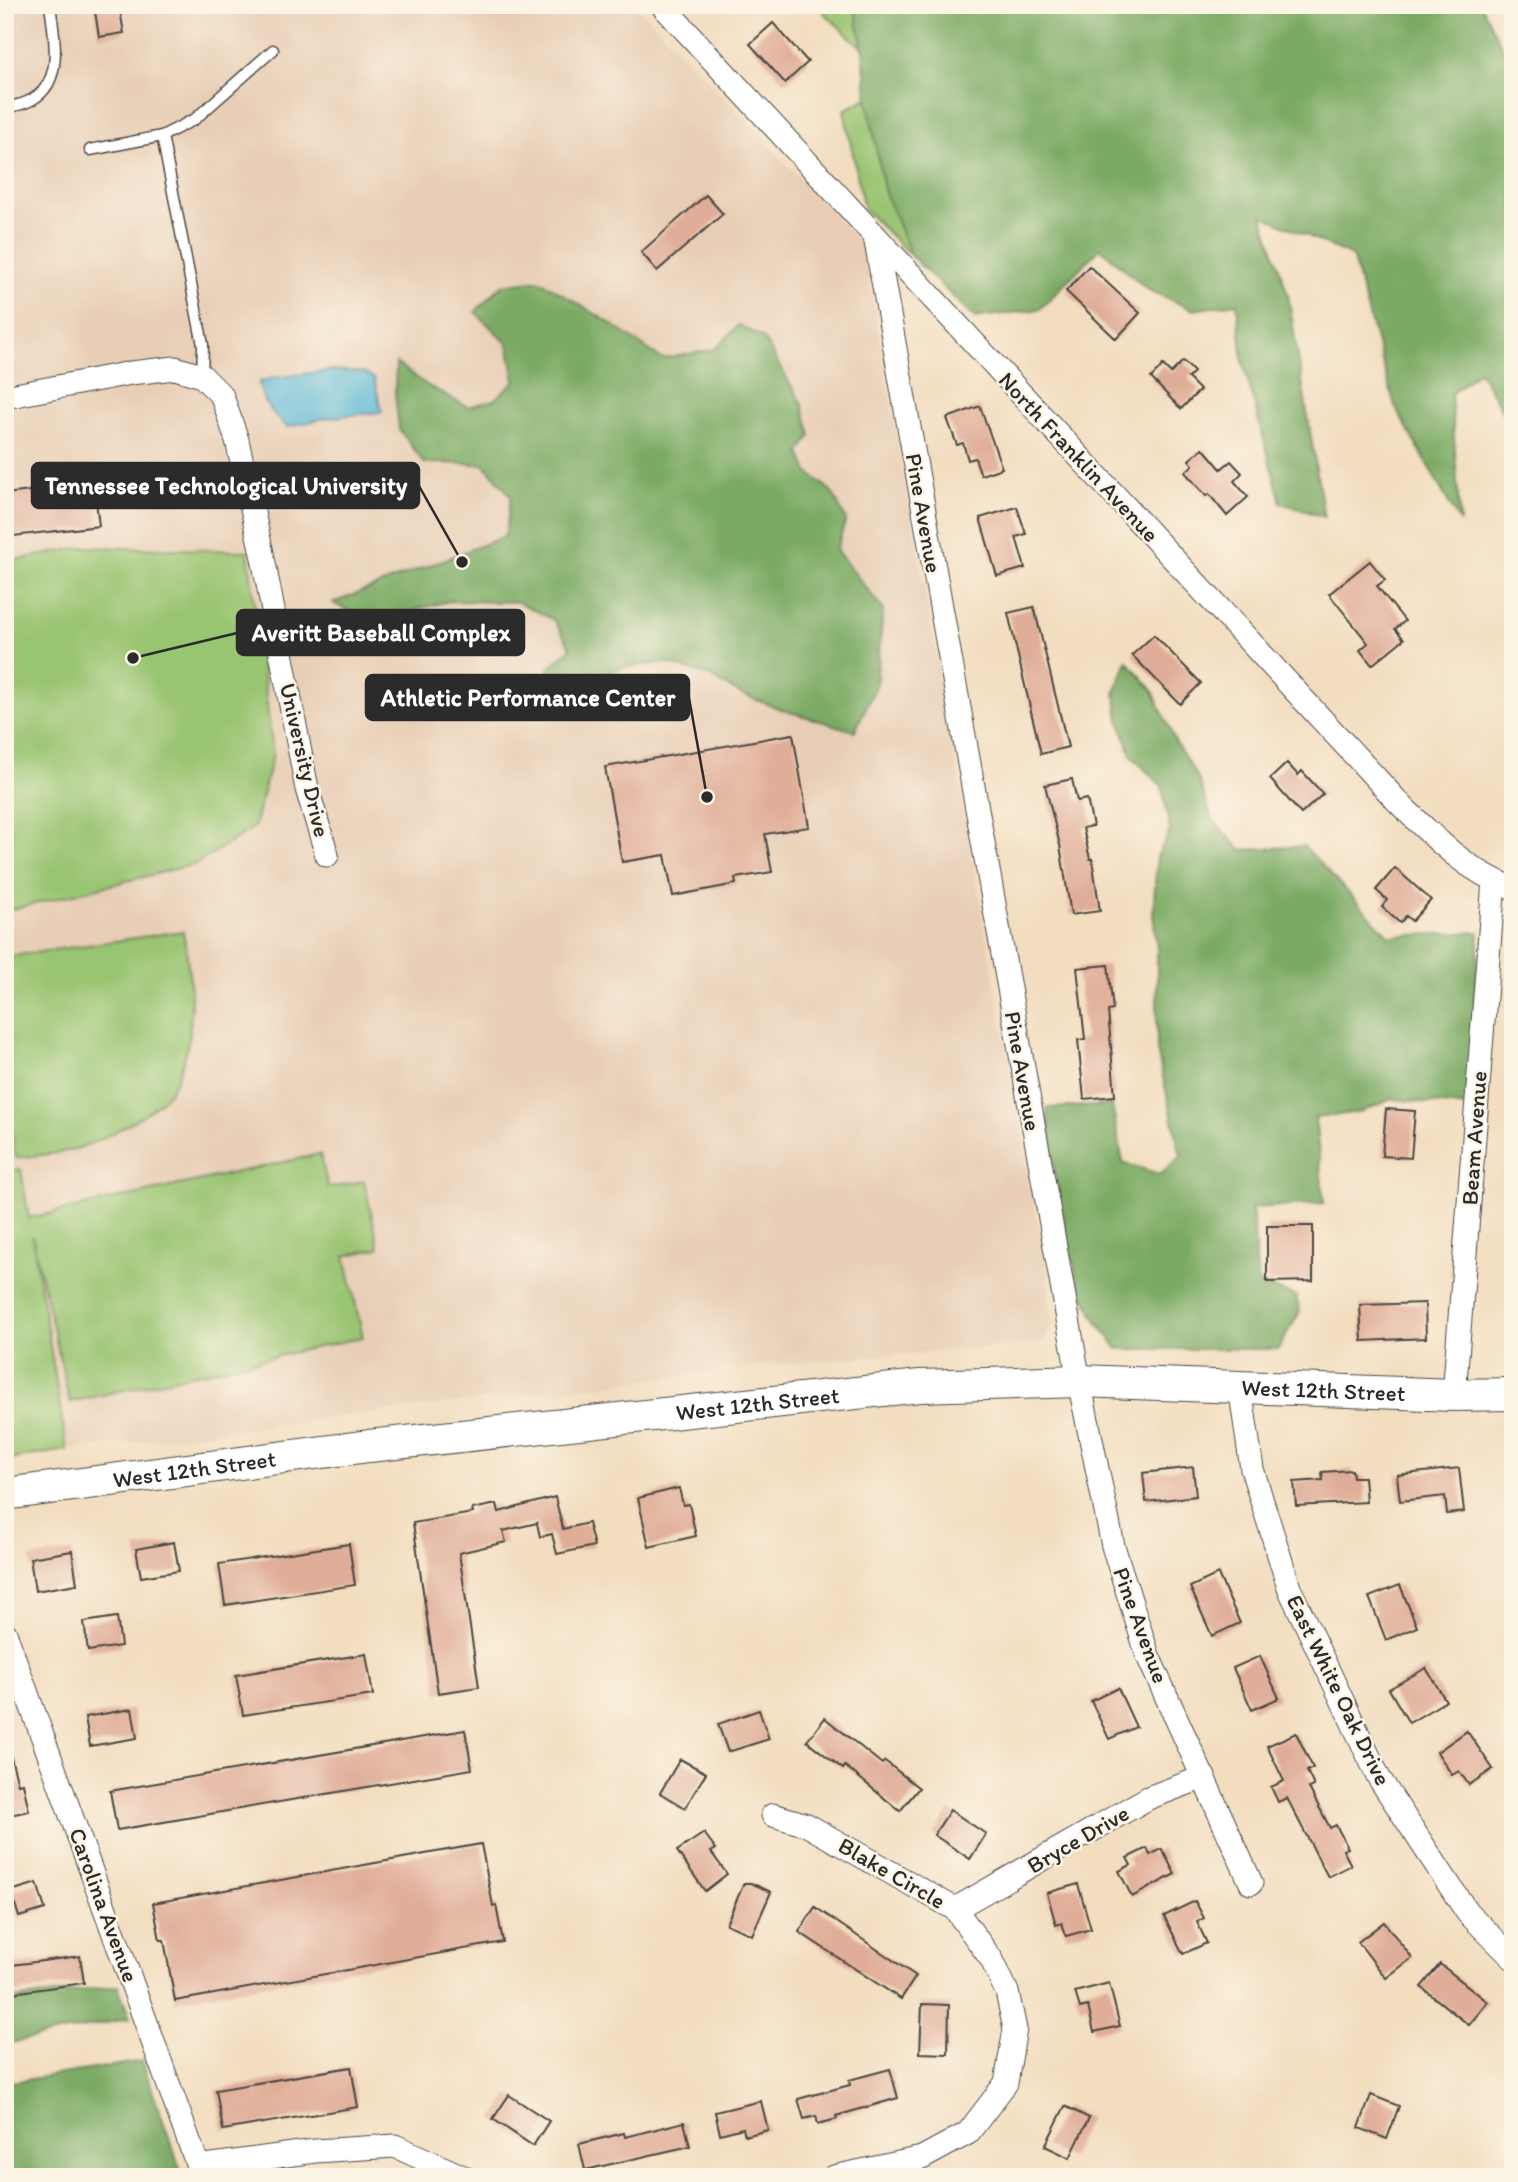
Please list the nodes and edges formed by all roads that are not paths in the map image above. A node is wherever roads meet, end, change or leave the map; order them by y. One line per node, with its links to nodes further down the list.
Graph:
1 (50, 5): 4 (lane)
2 (662, 5): 7 (street, North Franklin Avenue)
3 (273, 50): 5 (lane)
4 (5, 108)
5 (162, 136): 6 (lane); 8 (lane)
6 (90, 150)
7 (875, 236): 11 (street, North Franklin Avenue); 12 (street, Pine Avenue)
8 (202, 376): 9 (street); 10 (street, University Drive)
9 (5, 397)
10 (327, 855)
11 (1503, 885): 15 (street, Beam Avenue)
12 (1079, 1381): 13 (main road, West 12th Street); 16 (main road, West 12th Street); 18 (street, Pine Avenue)
13 (1240, 1387): 15 (main road, West 12th Street); 22 (street, East White Oak Drive)
14 (1513, 1394): 15 (main road, West 12th Street)
15 (1454, 1395)
16 (5, 1494)
17 (5, 1633): 23 (street, Carolina Avenue)
18 (1205, 1777): 20 (street, Pine Avenue); 21 (street, Bryce Drive)
19 (773, 1815): 21 (street, Blake Circle)
20 (1251, 1883)
21 (955, 1909): 25 (street, Blake Circle)
22 (1513, 1958)
23 (200, 2172): 24 (street)
24 (463, 2177)
25 (834, 2177)

